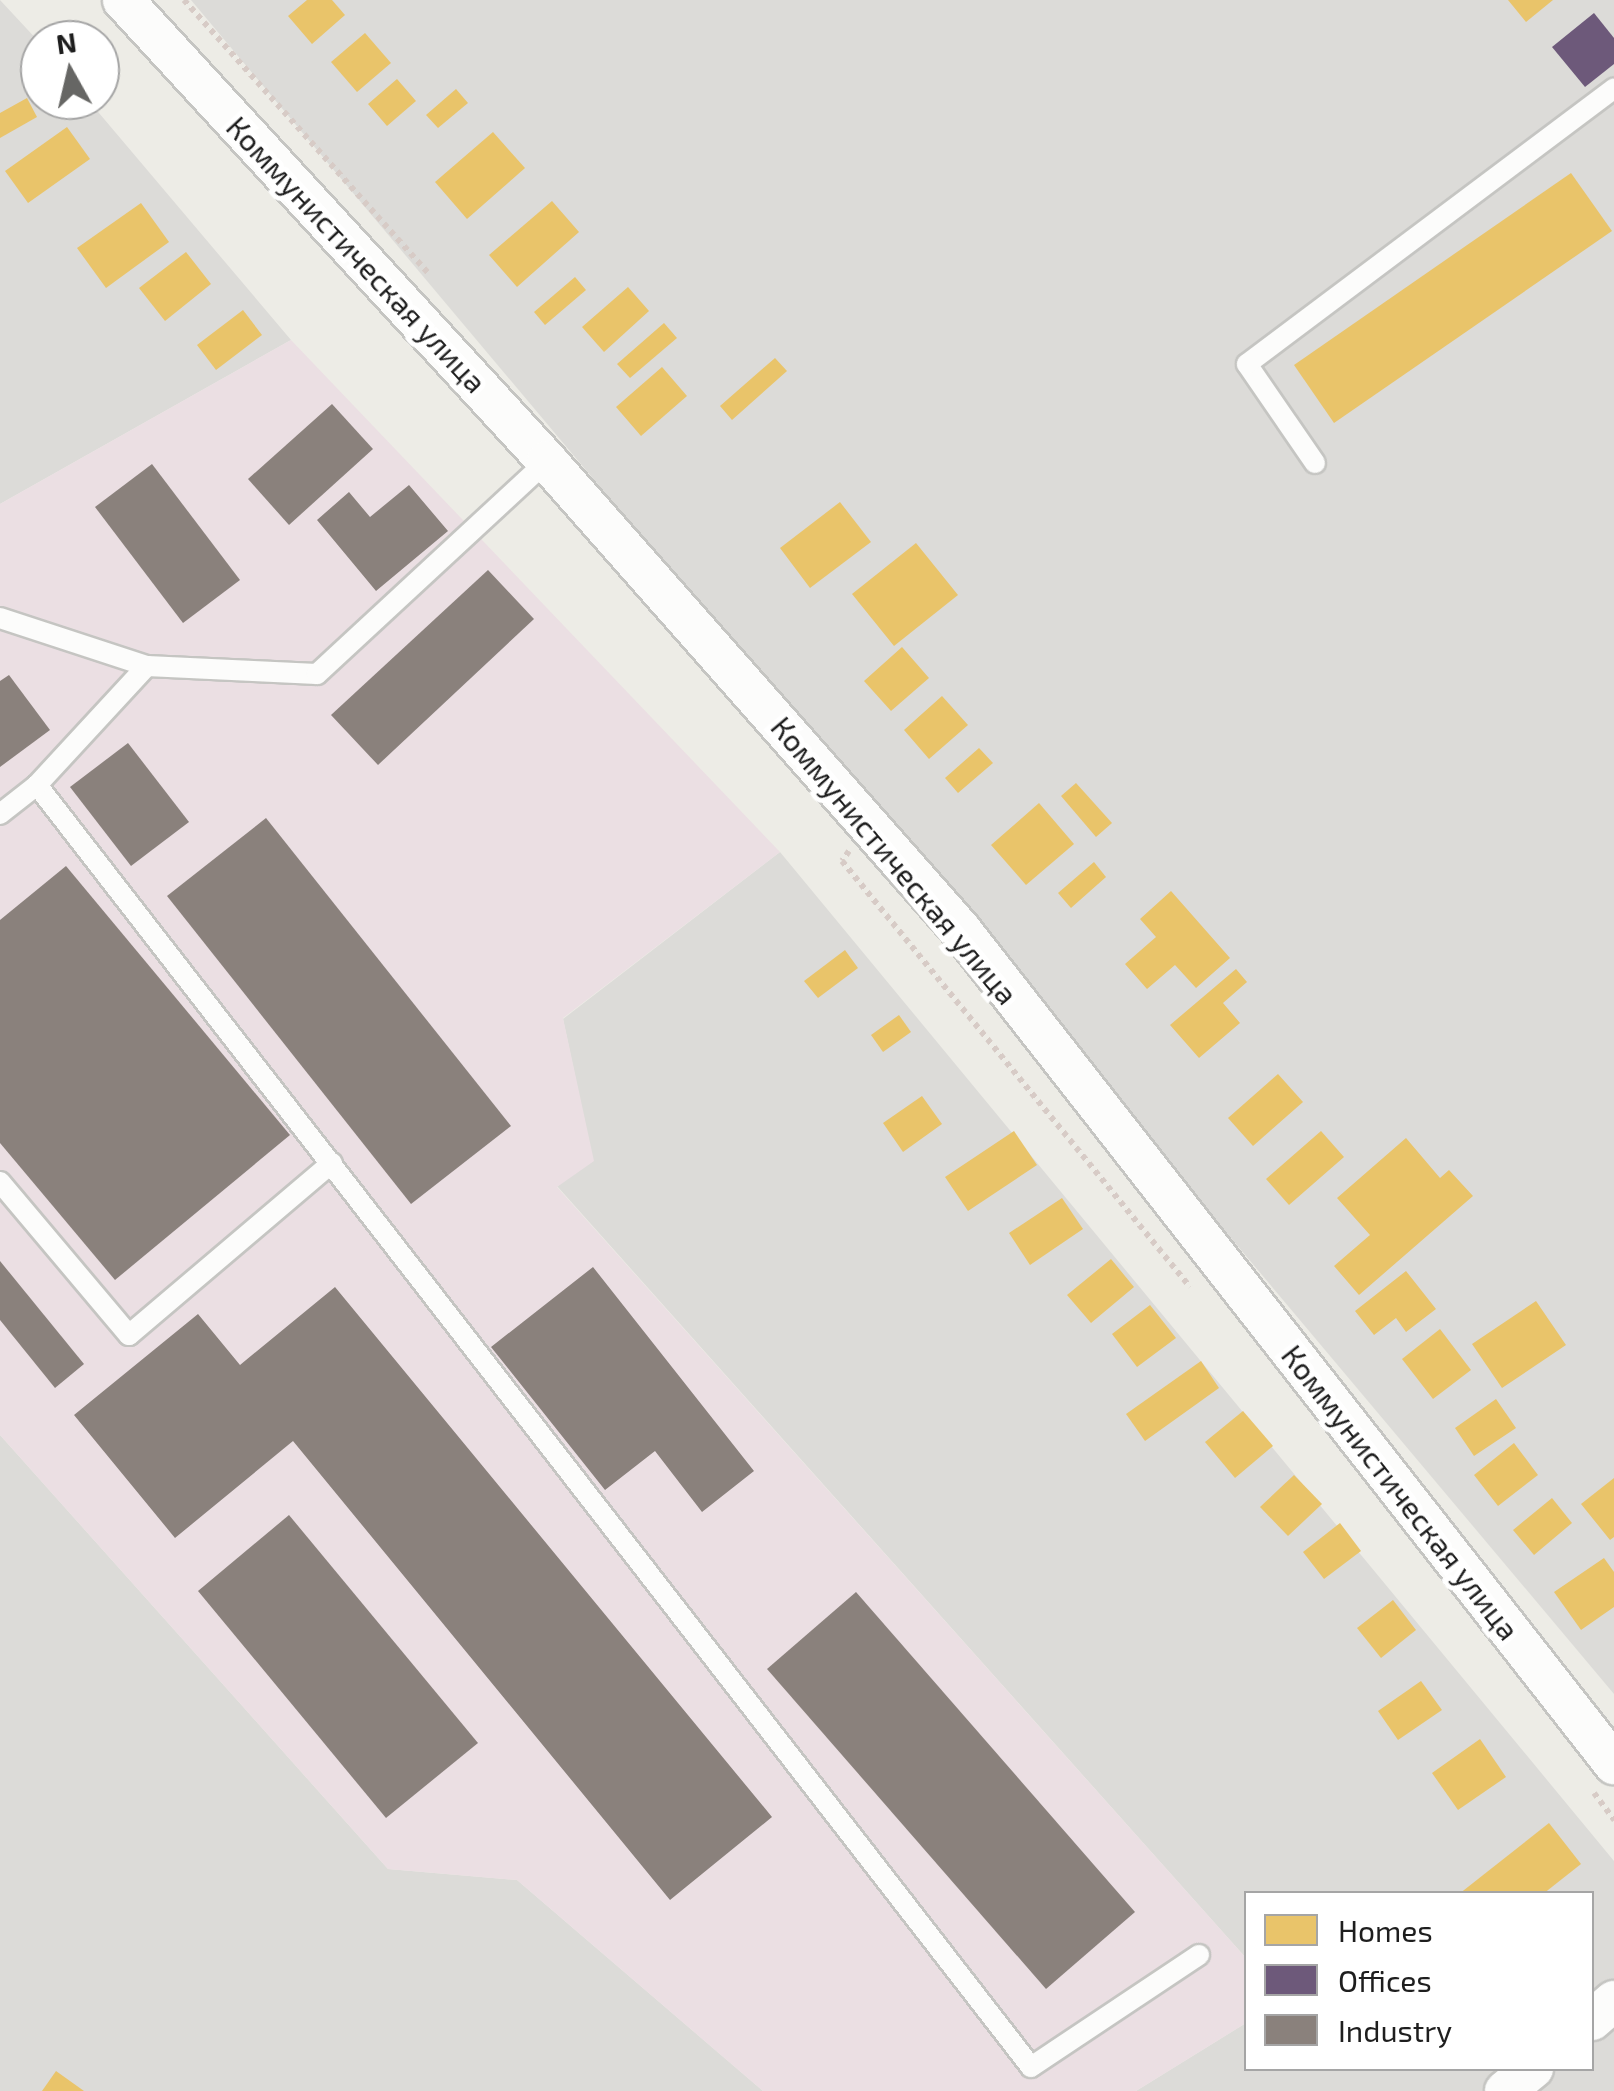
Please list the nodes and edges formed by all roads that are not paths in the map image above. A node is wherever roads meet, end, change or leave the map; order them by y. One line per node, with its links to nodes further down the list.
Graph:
1 (123, 0): 3 (street, Коммунистическая улица)
2 (1614, 88): 4 (lane)
3 (547, 461): 6 (lane); 11 (street, Коммунистическая улица)
4 (1316, 462)
5 (0, 618): 6 (lane)
6 (147, 666): 7 (lane)
7 (37, 784): 8 (lane); 9 (lane)
8 (0, 814)
9 (332, 1162): 10 (lane); 12 (lane)
10 (0, 1182)
11 (1614, 1764)
12 (1199, 1954)
13 (1614, 2001): 14 (street)
14 (1594, 2018)
15 (1529, 2071): 16 (street)
16 (1506, 2091)

